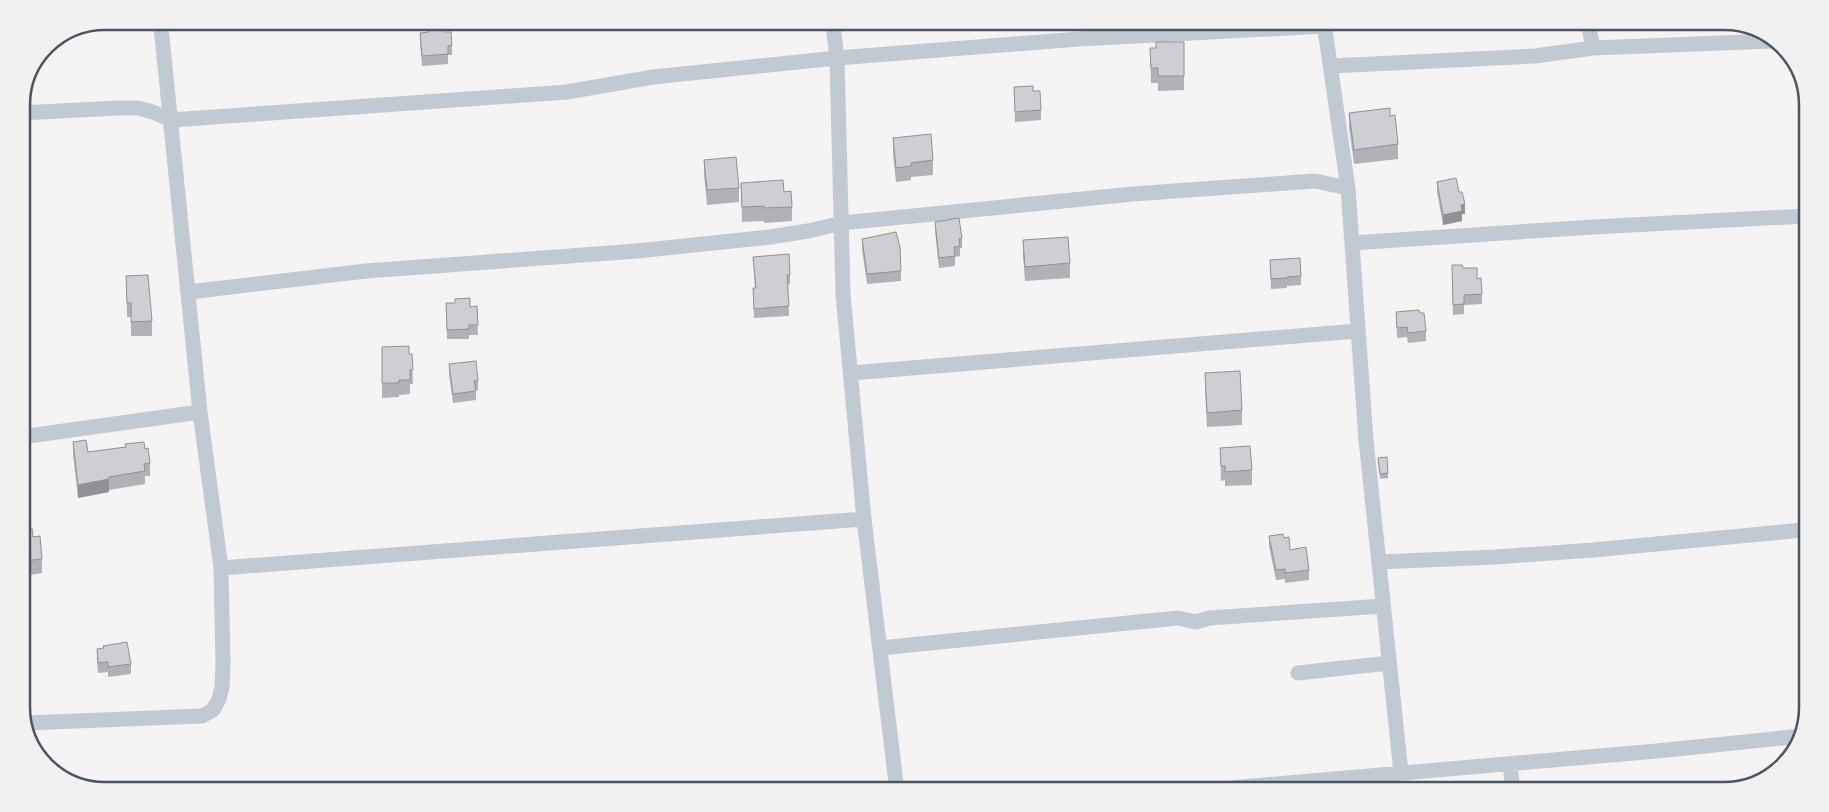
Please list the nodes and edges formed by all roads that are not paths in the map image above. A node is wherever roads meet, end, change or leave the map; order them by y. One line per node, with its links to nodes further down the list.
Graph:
1 (161, 30): 11 (street)
2 (833, 30): 8 (street)
3 (1237, 30): 8 (street)
4 (1325, 30): 9 (street)
5 (1590, 30): 7 (street)
6 (1756, 37): 7 (street)
7 (1593, 48): 9 (street)
8 (836, 58): 11 (street); 14 (street)
9 (1330, 66): 12 (street)
10 (30, 113): 11 (street)
11 (171, 120): 16 (street)
12 (1348, 188): 14 (street); 15 (street)
13 (1799, 216): 15 (street)
14 (842, 223): 16 (street); 18 (street)
15 (1352, 243): 17 (street)
16 (189, 292): 19 (street)
17 (1357, 331): 18 (street); 23 (street)
18 (851, 374): 21 (street)
19 (200, 412): 20 (street); 24 (street)
20 (30, 436)
21 (864, 519): 24 (street); 26 (street)
22 (1799, 530): 23 (street)
23 (1379, 562): 25 (street)
24 (221, 568): 29 (street)
25 (1383, 606): 26 (street); 27 (street)
26 (880, 648): 33 (street)
27 (1389, 663): 28 (street); 32 (street)
28 (1298, 673)
29 (32, 723)
30 (1793, 737): 31 (street)
31 (1510, 764): 32 (street); 35 (street)
32 (1401, 773): 34 (street)
33 (896, 782)
34 (1298, 782)
35 (1512, 782)

